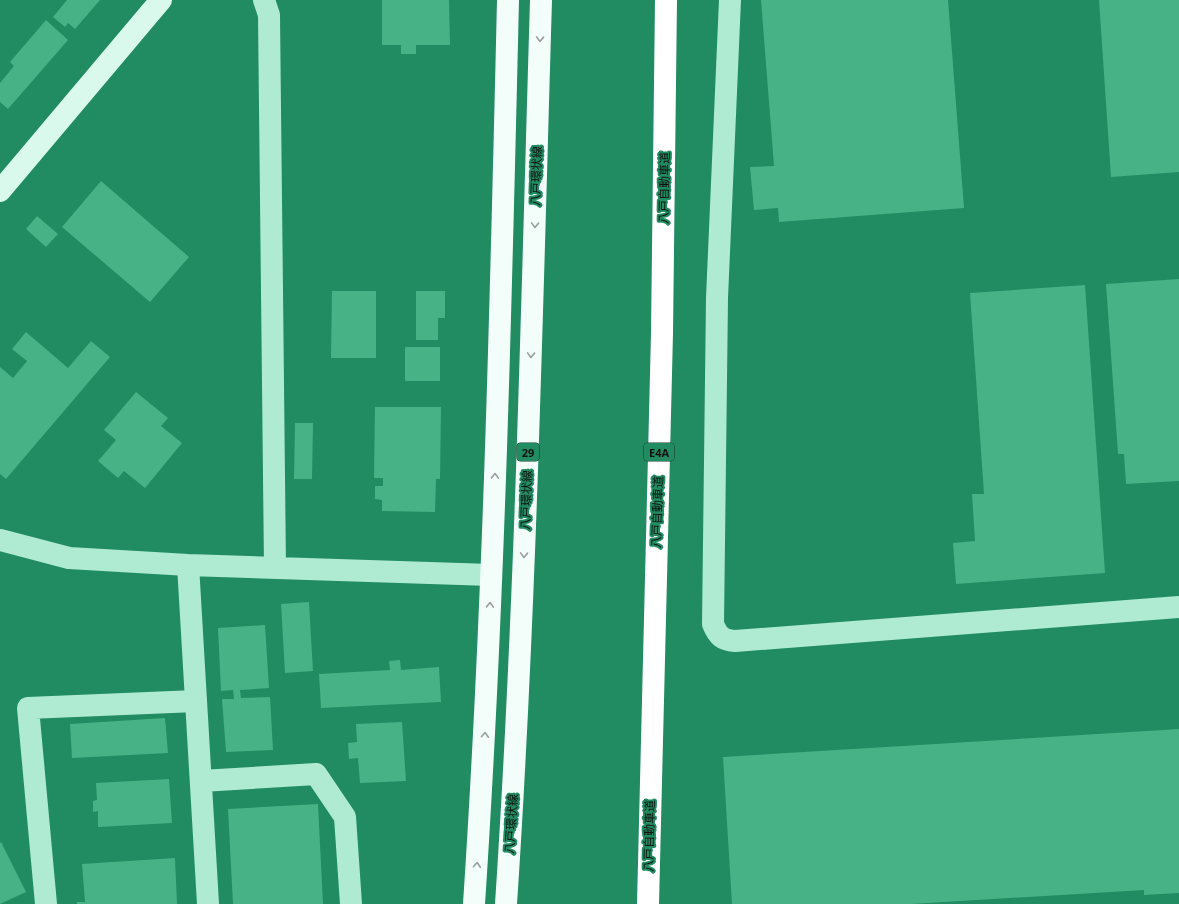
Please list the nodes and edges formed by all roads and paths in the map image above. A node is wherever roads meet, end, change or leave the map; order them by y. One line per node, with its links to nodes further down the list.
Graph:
1 (161, 0): 7 (street)
2 (264, 0): 10 (street)
3 (508, 0): 11 (main road, one-way to 3)
4 (541, 0): 19 (main road, 八戸環状線 / 29, one-way to 19)
5 (666, 0): 20 (highway, 八戸自動車道 / E4A)
6 (730, 0): 12 (street)
7 (0, 191)
8 (0, 540): 9 (street)
9 (188, 565): 10 (street); 13 (street)
10 (275, 568): 11 (street)
11 (491, 575): 18 (main road, one-way to 11)
12 (1179, 607)
13 (196, 701): 14 (street); 15 (street)
14 (201, 781): 16 (street); 17 (street)
15 (46, 904)
16 (208, 904)
17 (350, 904)
18 (474, 904)
19 (506, 904)
20 (648, 904)

